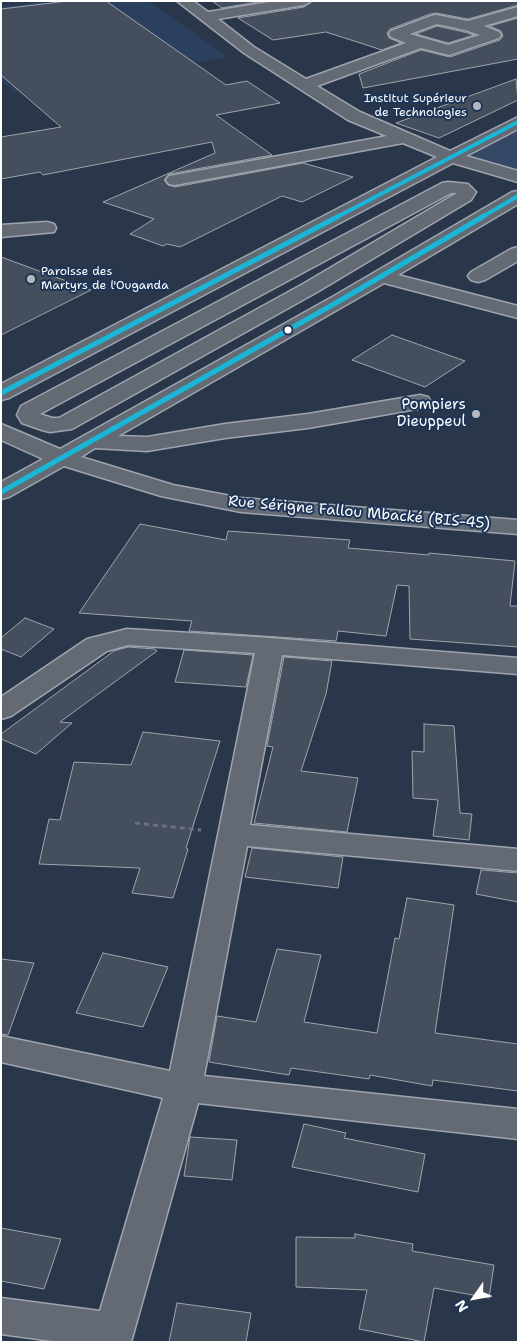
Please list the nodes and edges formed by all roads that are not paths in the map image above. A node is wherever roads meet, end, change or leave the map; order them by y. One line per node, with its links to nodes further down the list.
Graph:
1 (184, 1): 4 (street)
2 (304, 1): 4 (street)
3 (518, 11): 5 (street)
4 (206, 17): 7 (street)
5 (469, 26): 6 (street); 6 (street)
6 (420, 43): 7 (street)
7 (305, 85): 9 (street)
8 (518, 122): 10 (street)
9 (404, 138): 10 (street); 12 (street)
10 (451, 157): 11 (street); 17 (street)
11 (518, 177)
12 (175, 180)
13 (518, 196): 18 (street)
14 (47, 228): 15 (street)
15 (1, 231)
16 (518, 253): 19 (street)
17 (244, 265): 20 (street); 24 (street)
18 (380, 276): 22 (street); 23 (street)
19 (478, 276)
20 (280, 277): 21 (street); 21 (street); 21 (street)
21 (310, 288): 22 (street)
22 (341, 300): 27 (street)
23 (518, 312)
24 (1, 393)
25 (420, 402): 27 (street)
26 (1, 431): 28 (street, Rue Sérigne Fallou Mbacké (BIS-45))
27 (90, 441): 28 (street)
28 (61, 458): 29 (street); 30 (street, Rue Sérigne Fallou Mbacké (BIS-45))
29 (1, 492)
30 (518, 527)
31 (270, 646): 32 (street); 33 (street); 34 (street)
32 (518, 666)
33 (1, 710)
34 (232, 834): 35 (street); 37 (street)
35 (518, 860)
36 (1, 1049): 37 (street)
37 (184, 1088): 38 (street); 40 (street)
38 (518, 1124)
39 (1, 1316): 40 (street)
40 (112, 1336)

